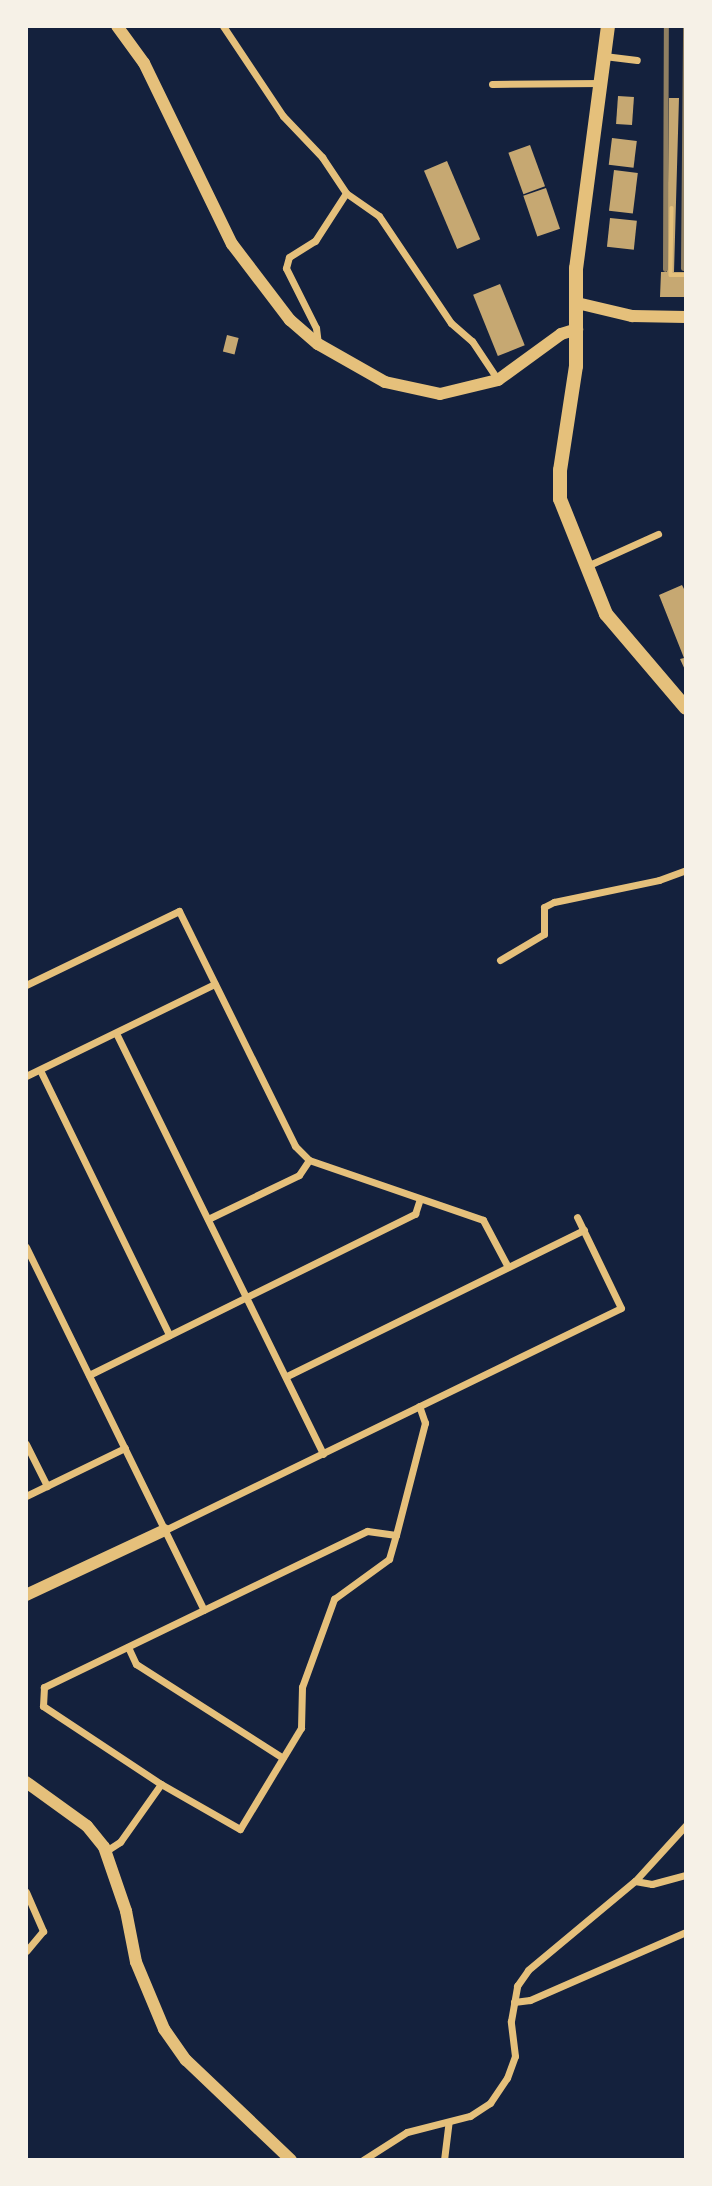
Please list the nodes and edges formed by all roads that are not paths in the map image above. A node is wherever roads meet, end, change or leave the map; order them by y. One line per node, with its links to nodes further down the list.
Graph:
1 (117, 26): 12 (street)
2 (223, 26): 8 (street)
3 (608, 26): 4 (main road)
4 (604, 56): 5 (street); 6 (main road)
5 (638, 60)
6 (601, 83): 7 (street); 9 (main road)
7 (492, 84)
8 (346, 193): 12 (street); 13 (street)
9 (577, 303): 10 (street); 11 (main road)
10 (686, 317)
11 (577, 329): 13 (street); 15 (main road)
12 (318, 344): 13 (street)
13 (498, 380)
14 (658, 534): 15 (street)
15 (586, 566): 16 (main road)
16 (686, 708)
17 (686, 870): 18 (street)
18 (500, 960)
19 (215, 984): 20 (street); 21 (street); 24 (street)
20 (26, 985)
21 (116, 1033): 22 (street); 27 (street)
22 (40, 1070): 23 (street); 32 (street)
23 (26, 1076)
24 (309, 1160): 25 (street); 27 (street)
25 (420, 1199): 30 (street); 31 (street)
26 (577, 1216): 28 (street)
27 (208, 1219): 31 (street)
28 (584, 1230): 30 (street); 35 (street)
29 (26, 1247): 33 (street)
30 (508, 1267): 34 (street)
31 (247, 1297): 32 (street); 34 (street)
32 (169, 1335): 33 (street)
33 (89, 1375): 37 (street)
34 (287, 1376): 38 (street)
35 (419, 1406): 38 (street); 42 (street)
36 (26, 1444): 39 (street)
37 (125, 1448): 39 (street); 41 (street)
38 (323, 1454): 41 (street)
39 (47, 1486): 40 (street)
40 (26, 1496)
41 (165, 1530): 43 (street); 44 (street)
42 (396, 1535): 44 (street); 46 (street)
43 (26, 1595)
44 (204, 1610): 45 (street)
45 (128, 1647): 46 (street); 48 (street)
46 (283, 1758): 48 (street)
47 (26, 1782): 50 (street)
48 (161, 1784): 50 (street)
49 (686, 1825): 52 (street)
50 (106, 1851): 58 (street)
51 (686, 1875): 52 (street)
52 (635, 1881): 56 (street)
53 (26, 1892): 55 (street)
54 (686, 1932): 56 (street)
55 (26, 1951)
56 (514, 2002): 57 (street)
57 (449, 2122): 59 (street); 60 (street)
58 (291, 2160)
59 (363, 2160)
60 (444, 2160)

